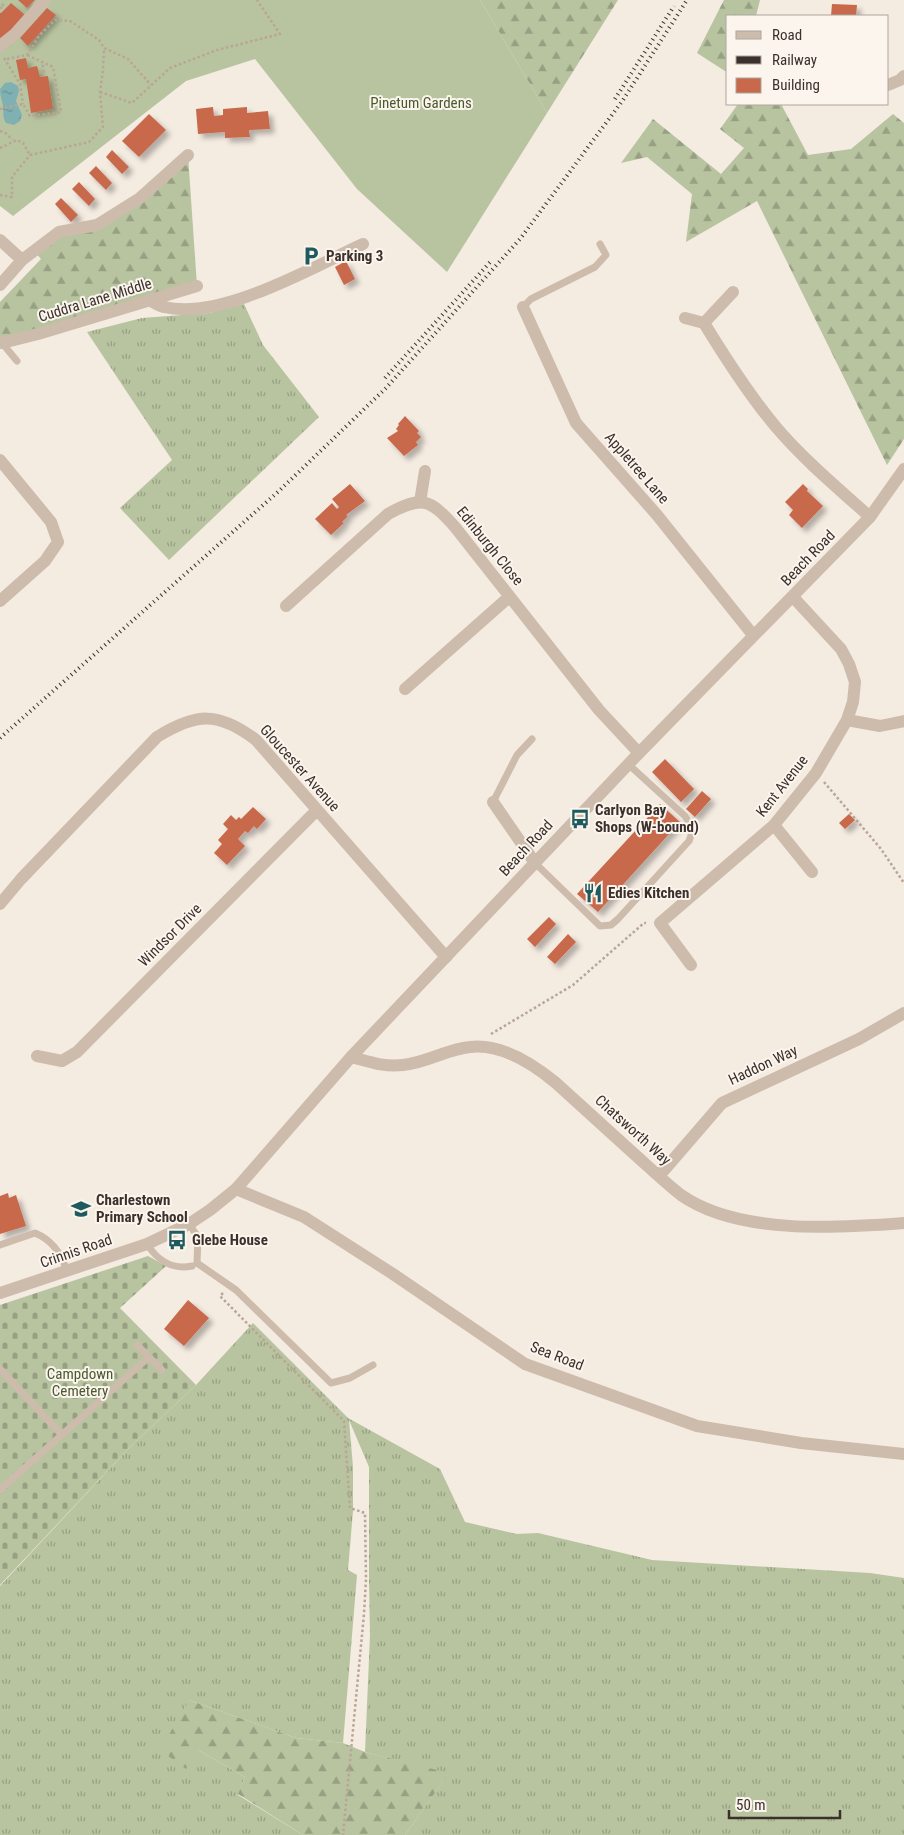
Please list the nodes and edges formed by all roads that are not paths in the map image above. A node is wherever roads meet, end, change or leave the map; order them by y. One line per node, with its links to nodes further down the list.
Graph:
1 (45, 0): 2 (street)
2 (0, 46)
3 (904, 76): 4 (street)
4 (889, 85)
5 (188, 154): 9 (street)
6 (0, 240): 9 (street)
7 (363, 244): 13 (street)
8 (600, 244): 14 (lane)
9 (22, 260): 10 (street)
10 (0, 285)
11 (197, 286): 13 (street, Cuddra Lane Middle)
12 (733, 292): 16 (street)
13 (150, 300): 17 (street, Cuddra Lane Middle)
14 (523, 307): 28 (street, Appletree Lane)
15 (685, 318): 16 (street)
16 (704, 324): 23 (street)
17 (1, 342): 18 (lane)
18 (17, 361)
19 (0, 460): 26 (street)
20 (904, 469): 23 (street, Beach Road)
21 (425, 471): 22 (street)
22 (420, 502): 24 (street, Edinburgh Close); 27 (street)
23 (870, 517): 25 (street, Beach Road)
24 (509, 597): 29 (street); 33 (street, Edinburgh Close)
25 (793, 597): 28 (street, Beach Road); 30 (street, Kent Avenue)
26 (0, 601)
27 (286, 606)
28 (753, 635): 33 (street, Beach Road)
29 (405, 689)
30 (847, 720): 31 (street); 37 (street, Kent Avenue)
31 (904, 721)
32 (532, 740): 35 (lane)
33 (639, 753): 34 (street, Beach Road)
34 (628, 764): 38 (street, Beach Road); 38 (lane)
35 (493, 802): 38 (street)
36 (316, 810): 40 (street, Gloucester Avenue); 41 (street, Gloucester Avenue); 44 (street, Windsor Drive)
37 (774, 825): 39 (street); 42 (street, Kent Avenue)
38 (534, 862): 41 (street, Beach Road)
39 (812, 872)
40 (0, 904)
41 (446, 957): 45 (street, Beach Road)
42 (691, 966)
43 (904, 1013): 46 (street, Haddon Way)
44 (37, 1056)
45 (351, 1057): 46 (street, Chatsworth Way); 47 (street, Beach Road)
46 (659, 1176): 49 (street, Chatsworth Way)
47 (236, 1188): 48 (street, Crinnis Road); 61 (street, Sea Road)
48 (189, 1224): 50 (street, Crinnis Road); 57 (lane)
49 (904, 1224)
50 (147, 1244): 52 (lane); 53 (street, Crinnis Road)
51 (0, 1245): 53 (lane)
52 (192, 1266)
53 (67, 1272): 54 (street, Crinnis Road)
54 (0, 1293)
55 (137, 1345): 56 (lane)
56 (149, 1357): 59 (lane); 60 (lane)
57 (373, 1365)
58 (0, 1369): 60 (lane)
59 (162, 1370)
60 (62, 1435): 62 (lane)
61 (904, 1454)
62 (0, 1490)

